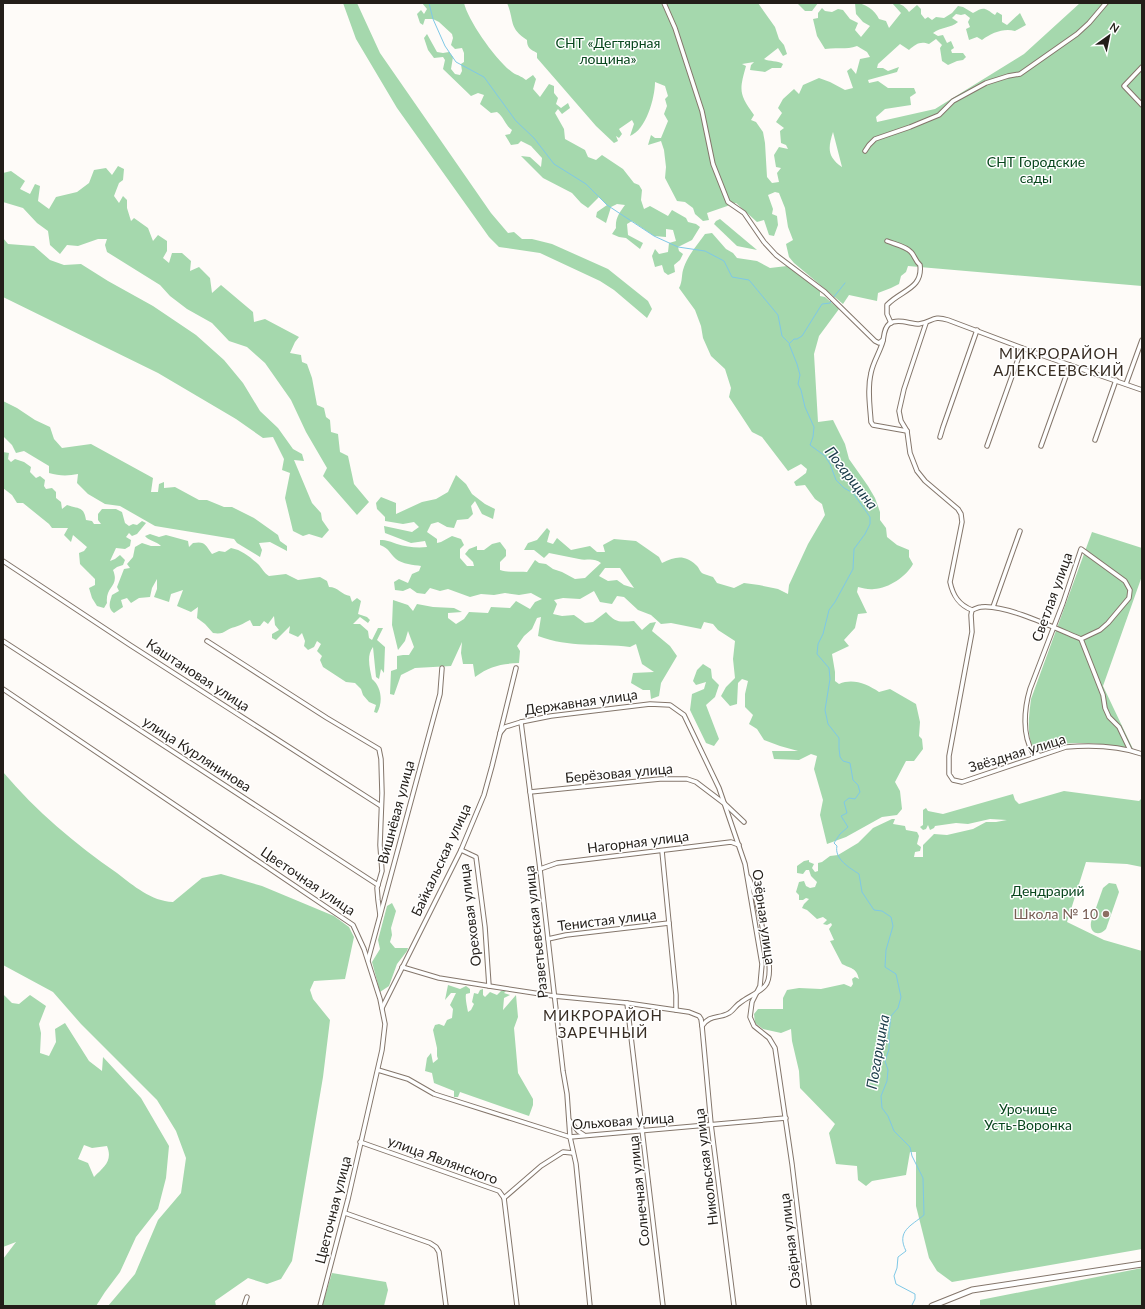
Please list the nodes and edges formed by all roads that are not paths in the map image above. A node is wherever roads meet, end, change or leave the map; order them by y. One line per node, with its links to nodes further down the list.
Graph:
1 (664, 3): 10 (street)
2 (1106, 3): 5 (street)
3 (1142, 67): 4 (street)
4 (1142, 105)
5 (865, 151)
6 (888, 241): 7 (street)
7 (891, 323): 8 (street); 10 (street)
8 (926, 323): 9 (street); 17 (street)
9 (977, 330): 12 (street); 18 (street)
10 (883, 340): 17 (street)
11 (1142, 340): 15 (street)
12 (1022, 348): 13 (street); 20 (street)
13 (1070, 365): 14 (street); 21 (street)
14 (1116, 380): 15 (street); 19 (street)
15 (1126, 384): 16 (street)
16 (1142, 390)
17 (907, 431): 25 (street)
18 (940, 437)
19 (1095, 440)
20 (987, 446)
21 (1041, 446)
22 (1020, 531): 24 (street)
23 (3, 561): 41 (street, Каштановая улица)
24 (993, 607): 25 (street); 26 (street)
25 (972, 610): 38 (street, Звёздная улица)
26 (1053, 628): 27 (street); 27 (street, Светлая улица); 38 (street, Светлая улица)
27 (1082, 639): 36 (street)
28 (3, 641): 48 (street, улица Курлянинова)
29 (207, 641): 41 (street)
30 (442, 668): 49 (street, Вишнёвая улица)
31 (516, 668): 35 (street, Байкальская улица)
32 (3, 689): 52 (street, Цветочная улица)
33 (670, 705): 34 (street, Державная улица); 40 (street, Озёрная улица)
34 (521, 722): 35 (street, Державная улица); 39 (street, Разветьевская улица)
35 (500, 733): 44 (street, Байкальская улица)
36 (1130, 750): 37 (street, Звёздная улица); 38 (street, Звёздная улица)
37 (1142, 754)
38 (1041, 755)
39 (530, 792): 40 (street, Берёзовая улица); 46 (street, Разветьевская улица)
40 (725, 804): 42 (street, Берёзовая улица); 43 (street, Озёрная улица)
41 (381, 806): 48 (street)
42 (744, 822)
43 (739, 845): 45 (street, Нагорная улица); 47 (street, Озёрная улица)
44 (461, 850): 53 (street, Байкальская улица); 54 (street, Ореховая улица)
45 (662, 851): 46 (street, Нагорная улица); 50 (street)
46 (540, 869): 51 (street, Разветьевская улица)
47 (747, 876): 55 (street, Озёрная улица); 55 (street)
48 (378, 885): 49 (street)
49 (380, 915): 52 (street, Вишнёвая улица)
50 (669, 923): 51 (street, Тенистая улица); 59 (street)
51 (548, 939): 56 (street, Разветьевская улица)
52 (368, 961): 58 (street, Цветочная улица)
53 (402, 967): 54 (street); 58 (street, Байкальская улица)
54 (489, 986): 56 (street)
55 (757, 992): 60 (street); 62 (street, Озёрная улица)
56 (554, 996): 57 (street); 63 (street, Разветьевская улица)
57 (627, 1003): 59 (street); 65 (street, Солнечная улица)
58 (382, 1009): 61 (street, Цветочная улица)
59 (676, 1010): 60 (street)
60 (702, 1026): 64 (street, Никольская улица)
61 (378, 1070): 67 (street, Ольховая улица); 68 (street, Цветочная улица)
62 (786, 1118): 64 (street, Ольховая улица); 81 (street, Озёрная улица)
63 (569, 1119): 66 (street); 67 (street, Разветьевская улица)
64 (711, 1124): 65 (street, Ольховая улица); 80 (street, Никольская улица)
65 (643, 1130): 66 (street, Ольховая улица); 79 (street, Солнечная улица)
66 (585, 1135): 67 (street, Ольховая улица)
67 (570, 1137): 69 (street, Разветьевская улица)
68 (360, 1142): 70 (street, улица Являнского); 71 (street, Цветочная улица)
69 (573, 1153): 70 (street); 78 (street, Разветьевская улица)
70 (504, 1198): 77 (street, улица Являнского)
71 (345, 1213): 75 (street, Цветочная улица); 76 (street)
72 (1142, 1264): 82 (street)
73 (247, 1297): 74 (street)
74 (244, 1306)
75 (320, 1306)
76 (446, 1306)
77 (517, 1306)
78 (590, 1306)
79 (662, 1306)
80 (734, 1306)
81 (809, 1306)
82 (932, 1306)

